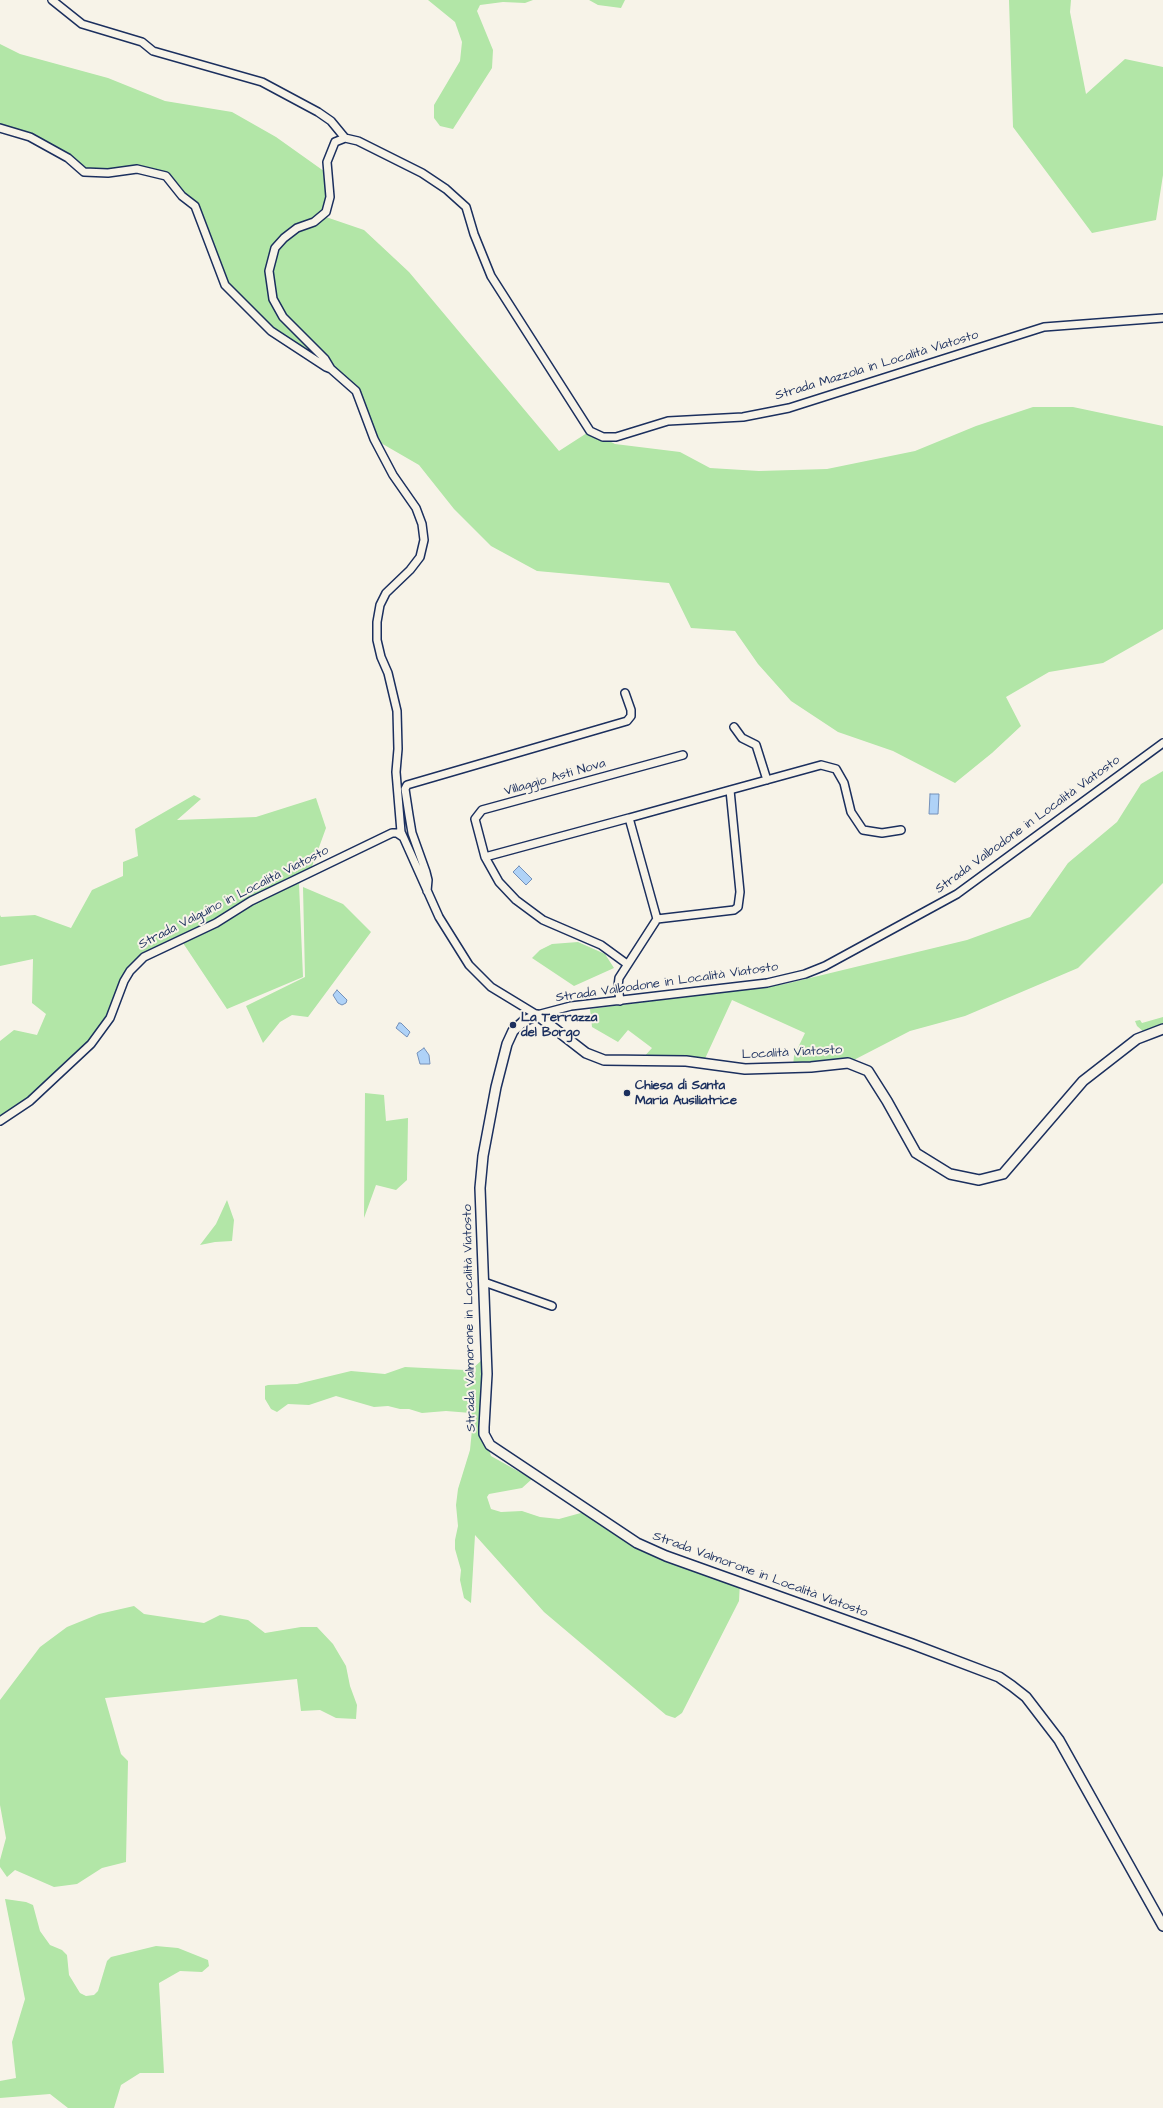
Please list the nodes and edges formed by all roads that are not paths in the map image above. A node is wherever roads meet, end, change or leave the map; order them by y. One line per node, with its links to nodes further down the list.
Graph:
1 (52, 0): 3 (street)
2 (0, 128): 5 (street)
3 (345, 138): 4 (street, Strada Mazzola in Località Viatosto); 5 (street)
4 (1163, 318)
5 (331, 369): 14 (street)
6 (625, 693): 16 (street)
7 (734, 727): 10 (street)
8 (1163, 743): 19 (street, Strada Valbodone in Località Viatosto)
9 (683, 755): 15 (street, Villaggio Asti Nova)
10 (767, 780): 11 (street); 13 (street)
11 (730, 790): 12 (street); 17 (street)
12 (629, 818): 15 (street); 17 (street)
13 (901, 830)
14 (405, 838): 16 (street); 22 (street, Strada Valguino in Località Viatosto)
15 (485, 857): 18 (street, Villaggio Asti Nova)
16 (427, 891): 20 (street)
17 (657, 919): 18 (street)
18 (627, 964): 19 (street)
19 (620, 1001): 20 (street, Strada Valbodone in Località Viatosto)
20 (537, 1015): 21 (street, Località Viatosto); 23 (street, Strada Valmorone in Località Viatosto)
21 (1163, 1029)
22 (0, 1120)
23 (484, 1282): 24 (street); 25 (street, Strada Valmorone in Località Viatosto)
24 (552, 1306)
25 (1163, 1926)

